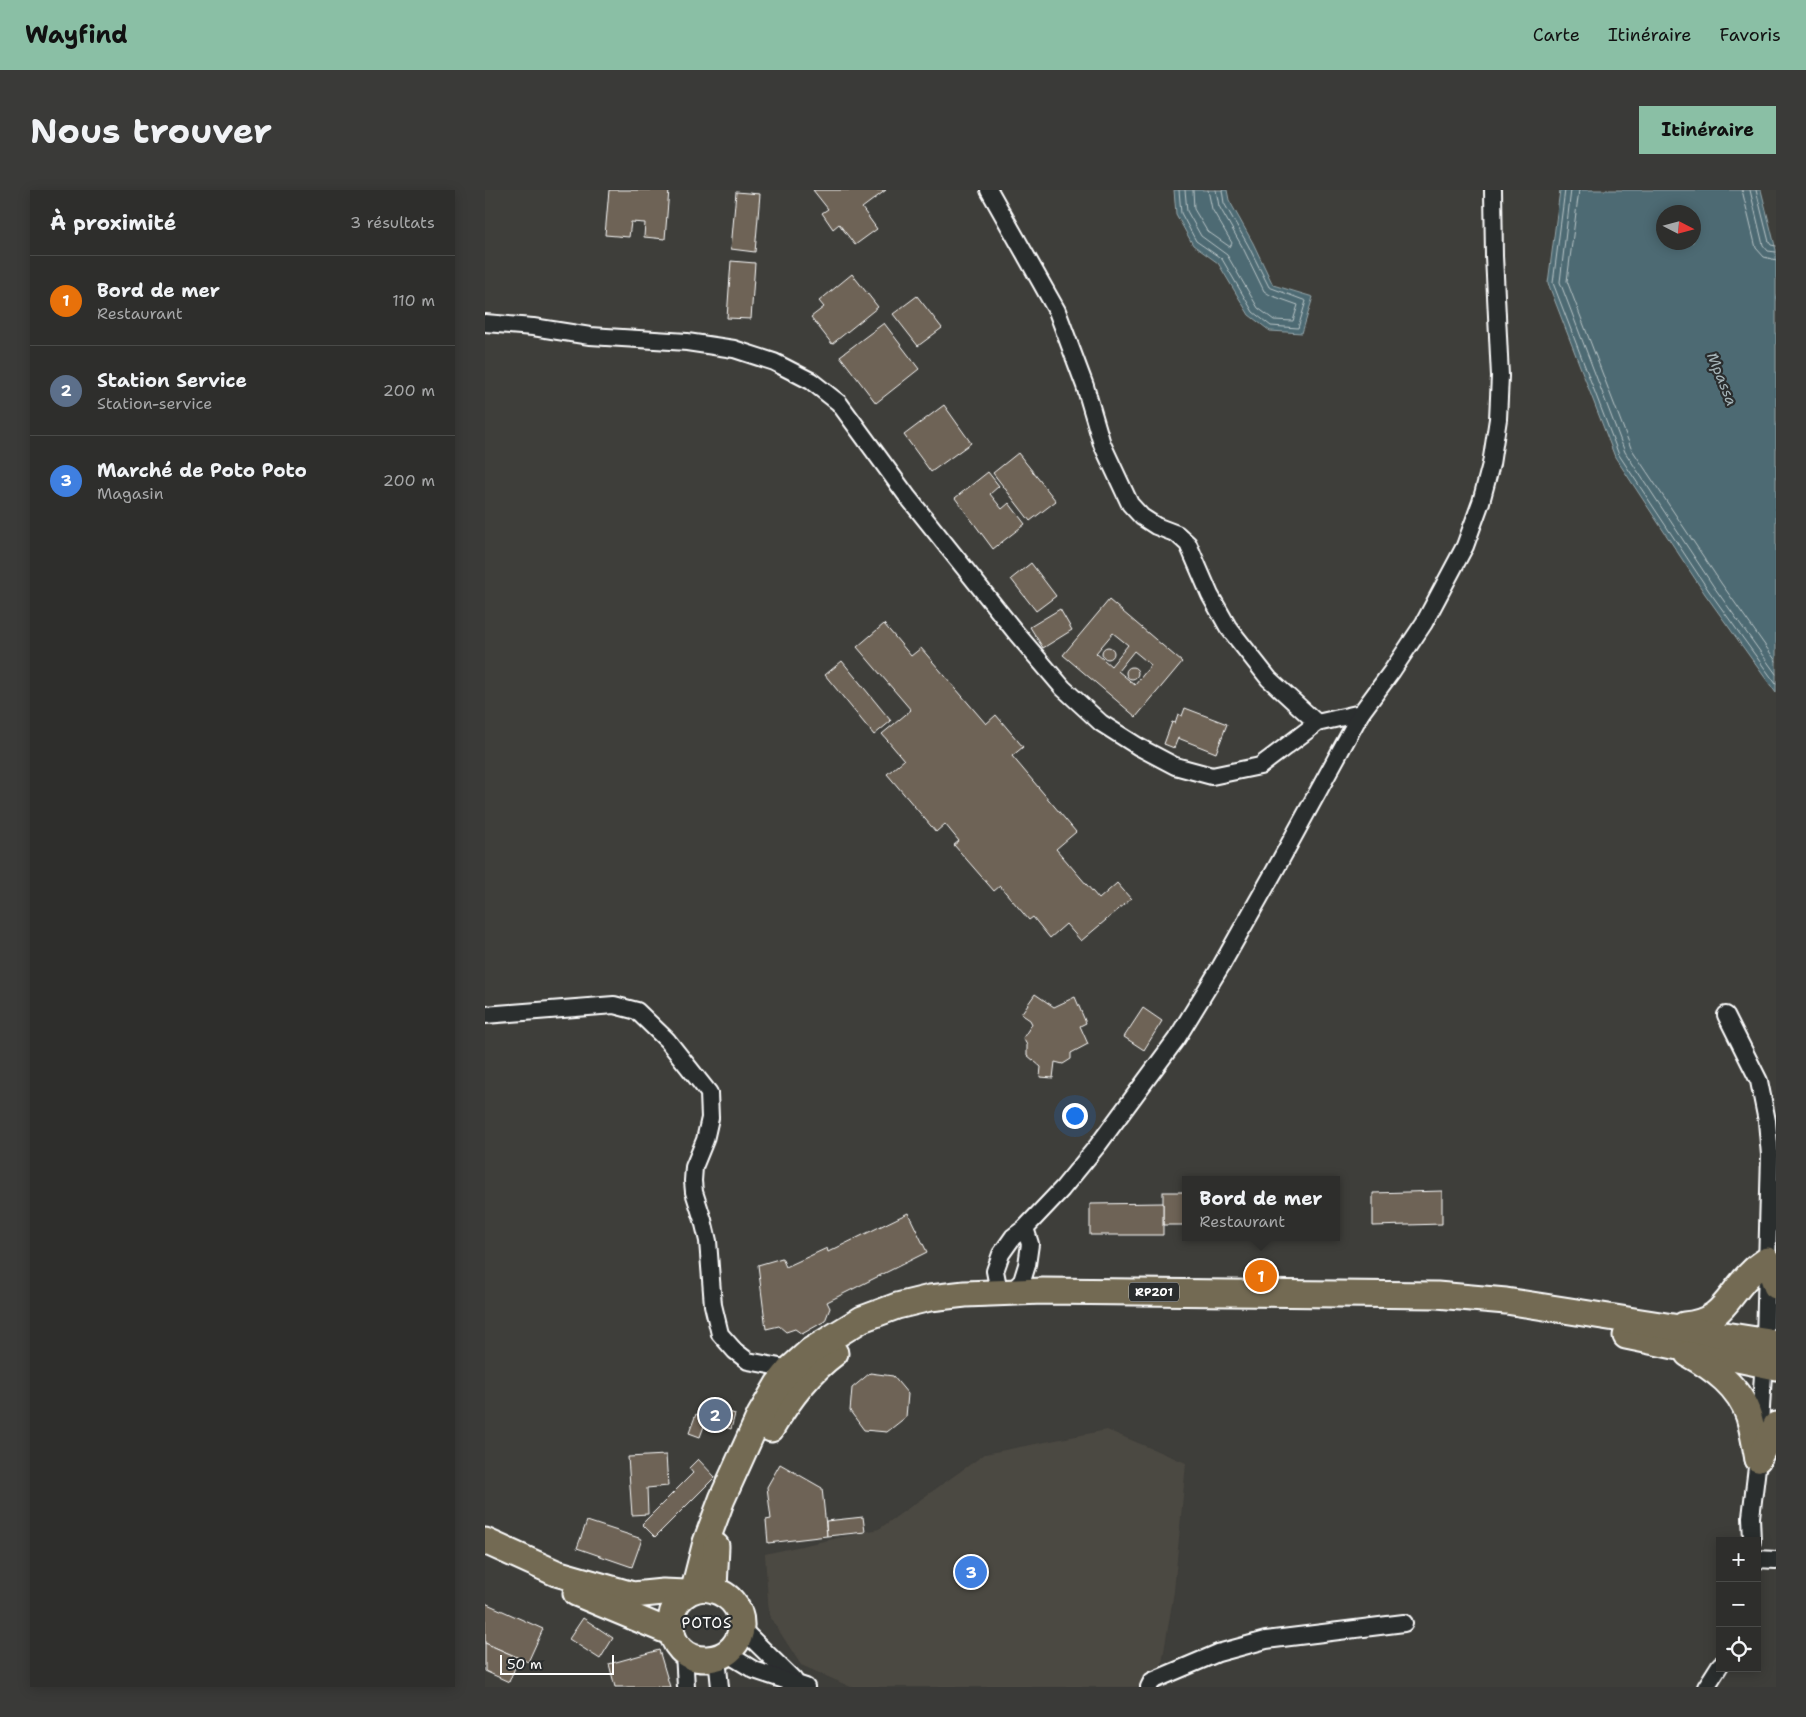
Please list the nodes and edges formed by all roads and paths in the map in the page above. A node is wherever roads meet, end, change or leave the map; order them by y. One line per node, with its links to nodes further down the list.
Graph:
1 (989, 190): 5 (street)
2 (1493, 190): 4 (street)
3 (485, 323): 5 (street)
4 (1361, 712): 5 (street); 8 (street)
5 (1317, 723)
6 (485, 1015): 14 (street)
7 (1726, 1015): 9 (street)
8 (1025, 1228): 11 (street); 11 (street)
9 (1767, 1260): 10 (main road); 12 (main road); 13 (street)
10 (1776, 1286)
11 (1009, 1294): 12 (main road, RP201); 14 (main road, RP201)
12 (1672, 1335): 13 (main road, RP201); 16 (main road); 22 (main road, RP201)
13 (1770, 1353): 16 (street)
14 (790, 1369): 22 (main road, RP201)
15 (1776, 1425): 16 (main road)
16 (1758, 1459): 17 (street)
17 (1752, 1537)
18 (485, 1541): 22 (main road)
19 (485, 1558): 25 (main road)
20 (1761, 1559): 21 (street)
21 (1776, 1560)
22 (698, 1590): 24 (main road); 25 (main road, RP201)
23 (1404, 1623): 31 (street)
24 (741, 1628): 26 (main road); 28 (street)
25 (678, 1643): 26 (main road); 29 (street)
26 (722, 1655): 28 (street); 30 (street)
27 (1716, 1671): 32 (street)
28 (802, 1685)
29 (686, 1687)
30 (720, 1687)
31 (1149, 1687)
32 (1706, 1687)

